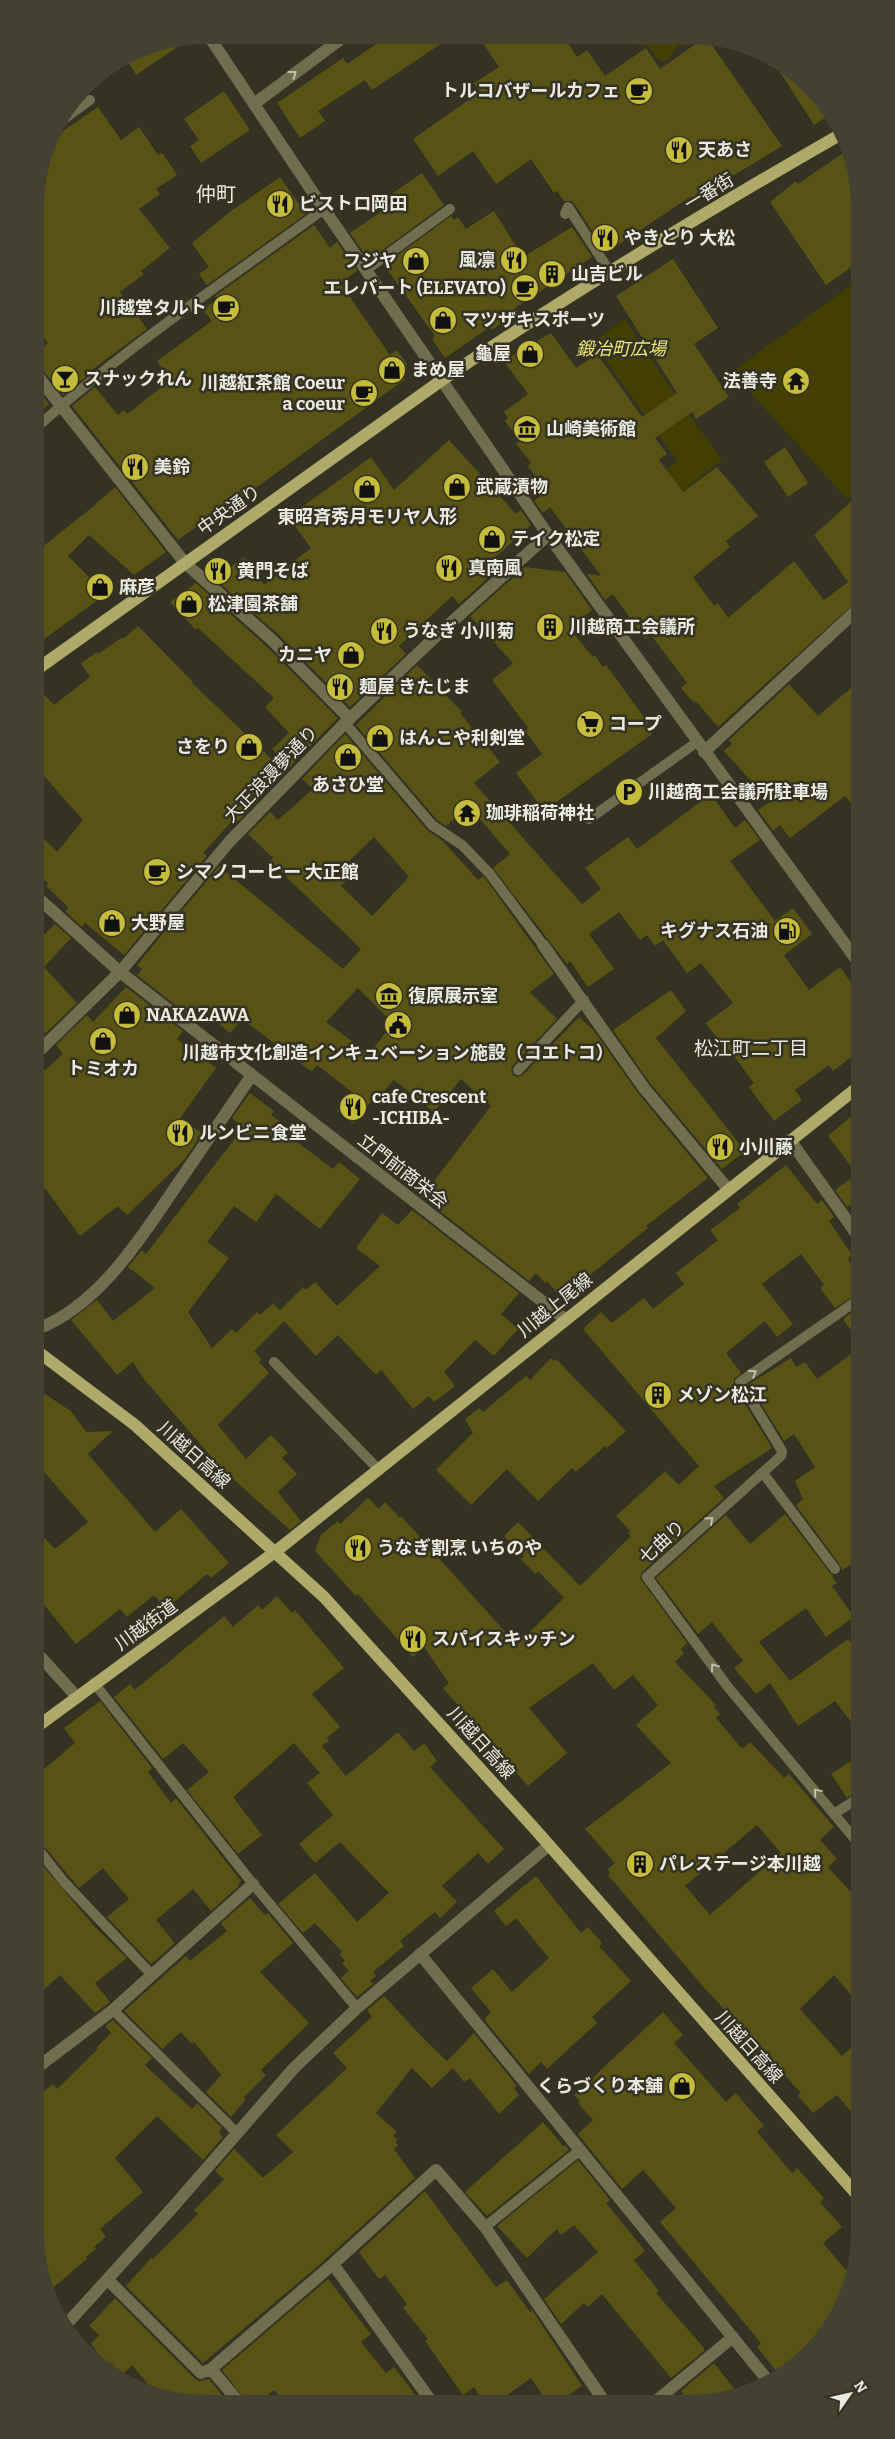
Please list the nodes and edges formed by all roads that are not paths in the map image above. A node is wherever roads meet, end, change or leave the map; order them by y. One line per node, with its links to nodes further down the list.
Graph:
1 (214, 44): 4 (street)
2 (334, 44): 4 (street, one-way to 2)
3 (90, 100): 5 (lane)
4 (254, 104): 7 (street)
5 (74, 112)
6 (836, 136): 11 (main road, 一番街)
7 (324, 209): 10 (street); 14 (lane)
8 (450, 209): 10 (lane)
9 (565, 214): 11 (lane)
10 (366, 270): 12 (street)
11 (610, 272): 12 (main road, 一番街)
12 (442, 380): 16 (street); 17 (main road, 中央通り)
13 (44, 384): 14 (street)
14 (61, 405): 15 (lane); 17 (street)
15 (44, 421)
16 (548, 534): 20 (street, 大正浪漫夢通り); 21 (street)
17 (186, 563): 19 (main road, 中央通り); 20 (street)
18 (851, 615): 21 (street)
19 (44, 664)
20 (348, 721): 24 (lane); 26 (street, 大正浪漫夢通り)
21 (701, 747): 22 (lane); 25 (street)
22 (589, 819)
23 (44, 903): 26 (street, 立門前商栄会)
24 (543, 945): 27 (street)
25 (851, 952)
26 (120, 972): 28 (street, 大正浪漫夢通り); 30 (street, 立門前商栄会)
27 (584, 1000): 29 (lane); 33 (street)
28 (44, 1046)
29 (518, 1070)
30 (252, 1075): 36 (street, 立門前商栄会); 37 (street)
31 (851, 1092): 32 (main road, 川越上尾線)
32 (790, 1140): 33 (main road, 川越上尾線); 34 (street)
33 (728, 1189): 36 (main road, 川越上尾線)
34 (851, 1226)
35 (851, 1305): 41 (lane, 七曲り, one-way to 35)
36 (565, 1319): 40 (main road, 川越上尾線)
37 (44, 1326)
38 (44, 1356): 42 (main road, 川越日高線)
39 (274, 1362): 40 (lane)
40 (379, 1470): 42 (main road, 川越上尾線)
41 (763, 1473): 43 (lane); 49 (lane, 七曲り, one-way to 41)
42 (275, 1552): 45 (main road, 川越街道); 51 (main road, 川越日高線)
43 (835, 1569)
44 (44, 1661): 46 (street)
45 (94, 1684): 46 (main road, 川越街道); 53 (lane)
46 (77, 1697): 47 (main road, 川越街道)
47 (44, 1722)
48 (851, 1803): 49 (lane)
49 (835, 1813): 50 (lane, 七曲り)
50 (851, 1834)
51 (549, 1845): 54 (street); 61 (main road, 川越日高線)
52 (44, 1857): 55 (lane)
53 (253, 1884): 55 (street); 56 (lane)
54 (420, 1954): 56 (street); 60 (street)
55 (151, 1974): 57 (street)
56 (357, 2008): 59 (street)
57 (113, 2010): 58 (street); 59 (lane)
58 (44, 2062)
59 (236, 2133): 64 (street)
60 (580, 2150): 62 (lane); 66 (street)
61 (851, 2188)
62 (485, 2227): 63 (street); 71 (street)
63 (333, 2264): 67 (street); 70 (street)
64 (108, 2280): 65 (street); 67 (street)
65 (70, 2321)
66 (733, 2337): 68 (street); 72 (street)
67 (211, 2369): 69 (street)
68 (765, 2377)
69 (233, 2395)
70 (427, 2395)
71 (600, 2395)
72 (663, 2395)

